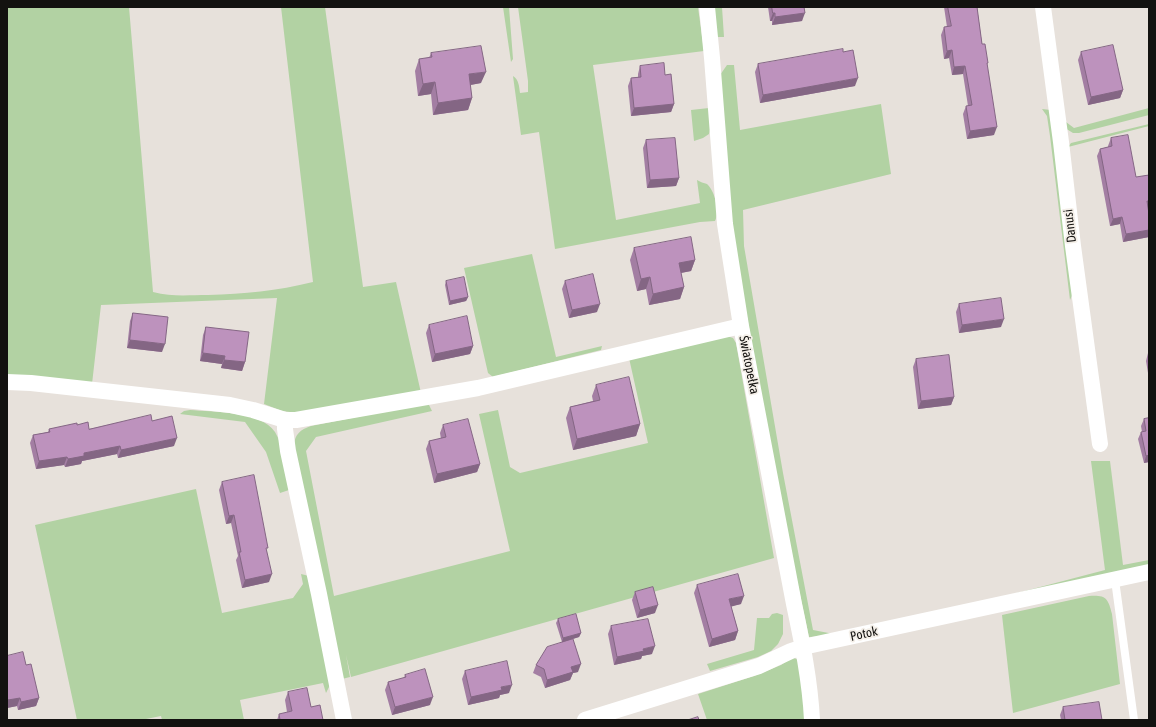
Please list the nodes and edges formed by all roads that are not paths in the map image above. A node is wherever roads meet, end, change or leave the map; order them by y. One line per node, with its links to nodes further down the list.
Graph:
1 (707, 7): 3 (street, Światopełka)
2 (1043, 7): 6 (street, Danusi)
3 (741, 326): 5 (street); 9 (street, Światopełka)
4 (7, 382): 5 (street)
5 (286, 420): 10 (street)
6 (1100, 444)
7 (1149, 572): 8 (street, Potok)
8 (1115, 580): 9 (street, Potok); 13 (lane)
9 (803, 647): 11 (street, Potok); 12 (street, Światopełka)
10 (344, 720)
11 (586, 720)
12 (812, 720)
13 (1134, 720)

